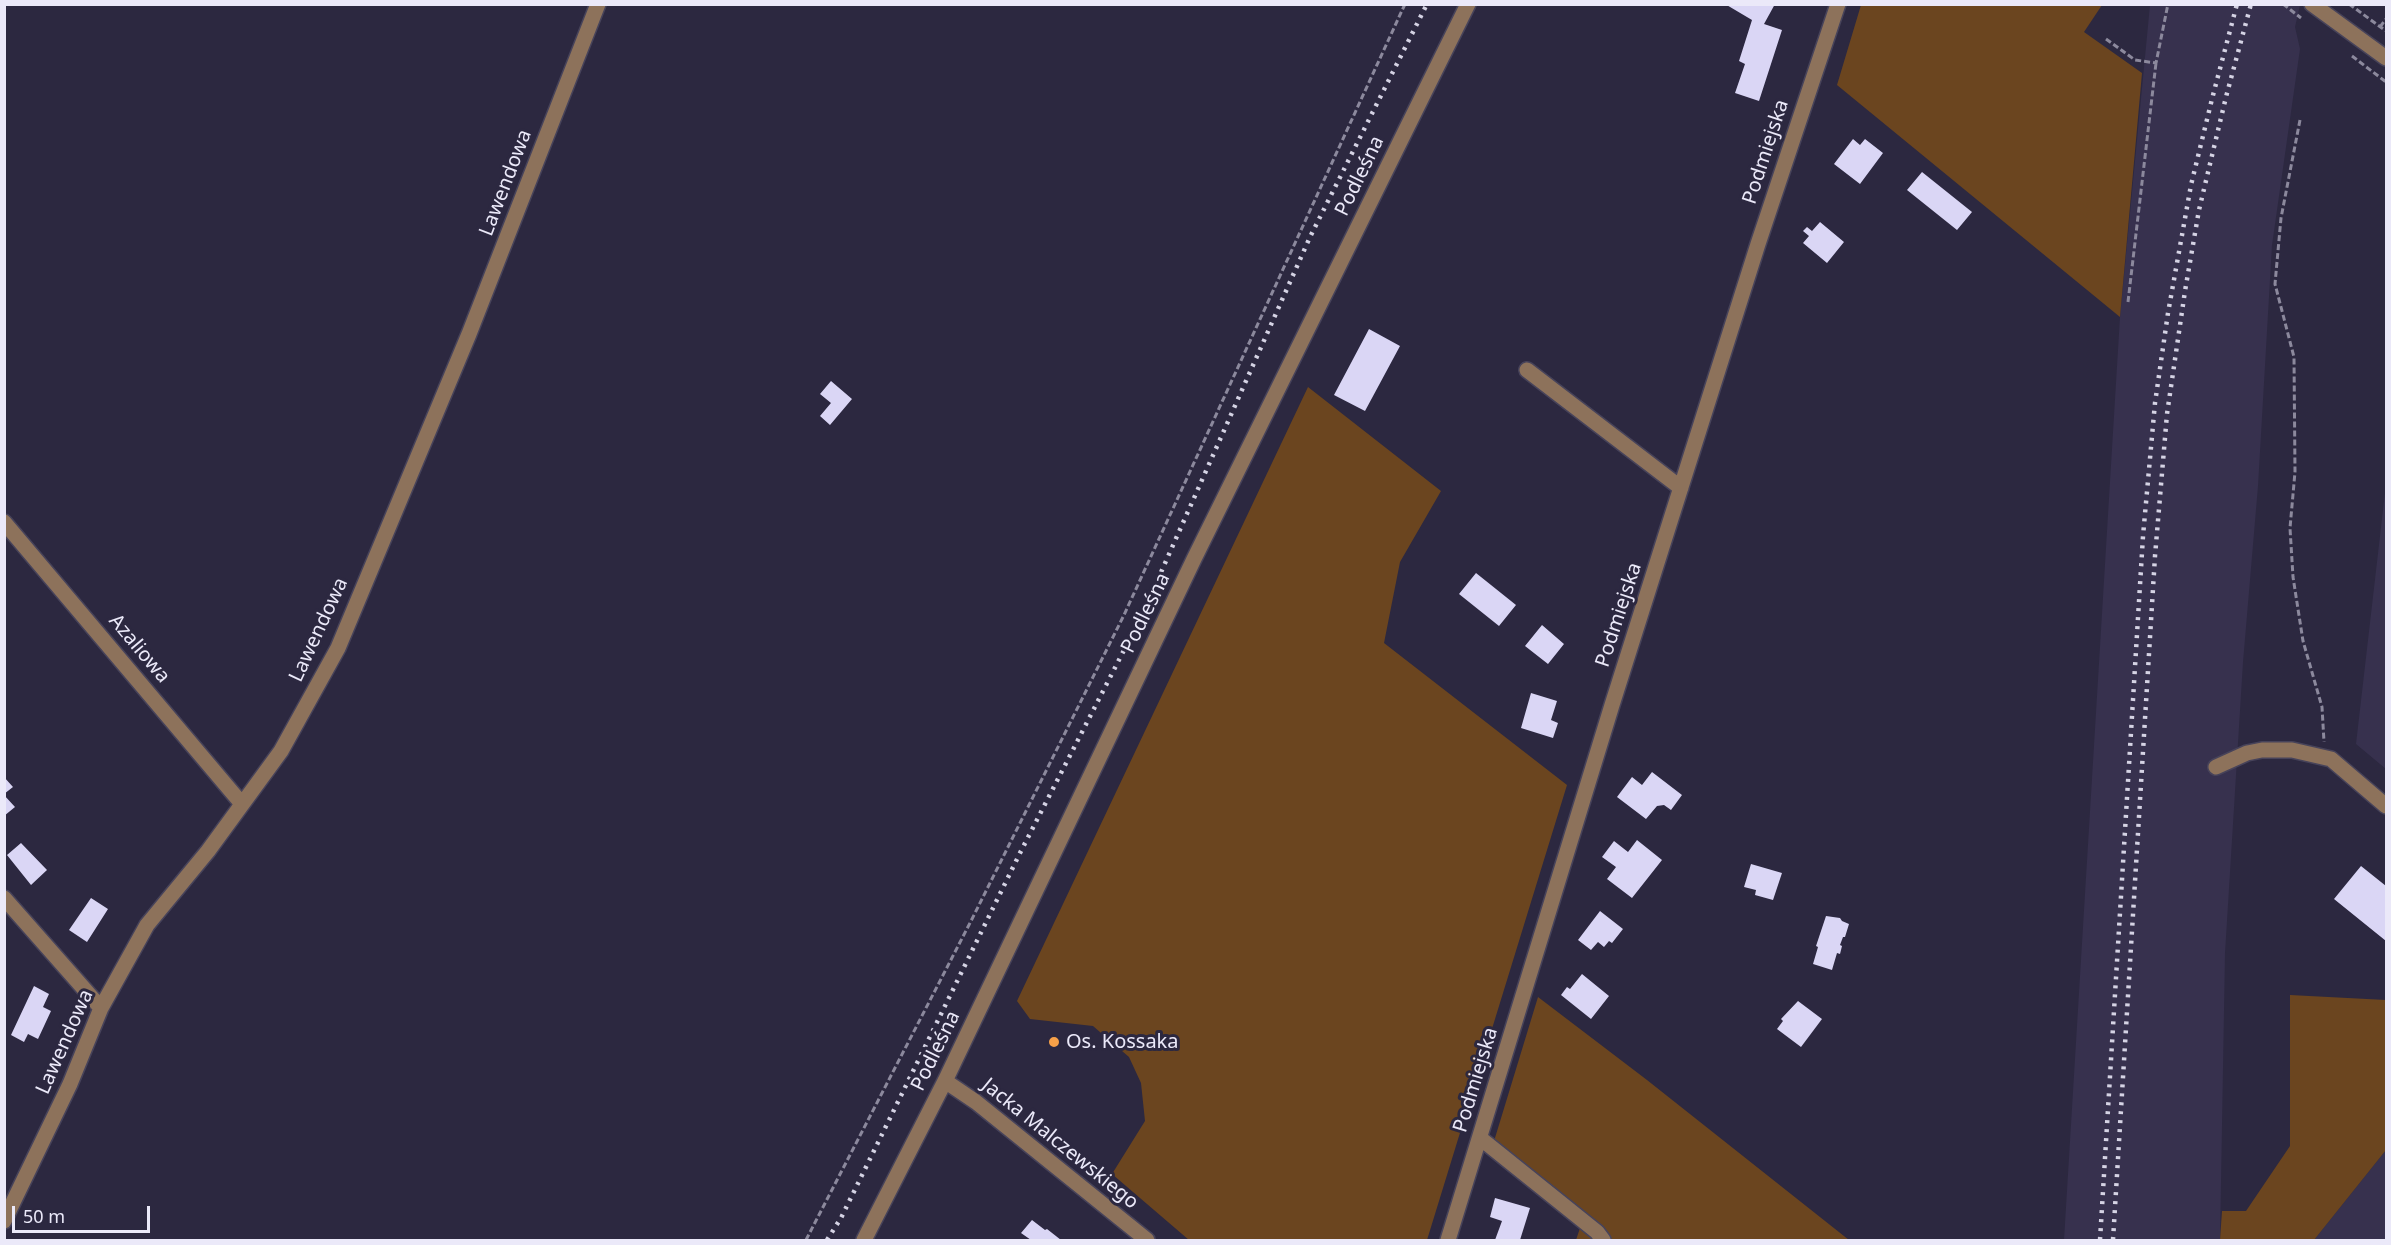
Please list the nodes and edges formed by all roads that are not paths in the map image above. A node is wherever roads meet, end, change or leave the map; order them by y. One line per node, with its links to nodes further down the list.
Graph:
1 (1468, 4): 14 (street, Podleśna)
2 (1838, 4): 7 (street, Podmiejska)
3 (2312, 4): 5 (street)
4 (596, 10): 10 (street, Lawendowa)
5 (2386, 58)
6 (1527, 370): 7 (street)
7 (1681, 488): 15 (street, Podmiejska)
8 (4, 522): 10 (street, Azaliowa)
9 (2216, 767): 11 (street)
10 (242, 804): 13 (street, Lawendowa)
11 (2386, 806)
12 (4, 898): 13 (street)
13 (101, 1008): 16 (street, Lawendowa)
14 (945, 1081): 17 (street, Podleśna); 18 (street, Jacka Malczewskiego)
15 (1480, 1138): 19 (street, Podmiejska); 20 (street)
16 (4, 1221)
17 (864, 1240)
18 (1147, 1240)
19 (1448, 1240)
20 (1603, 1240)

